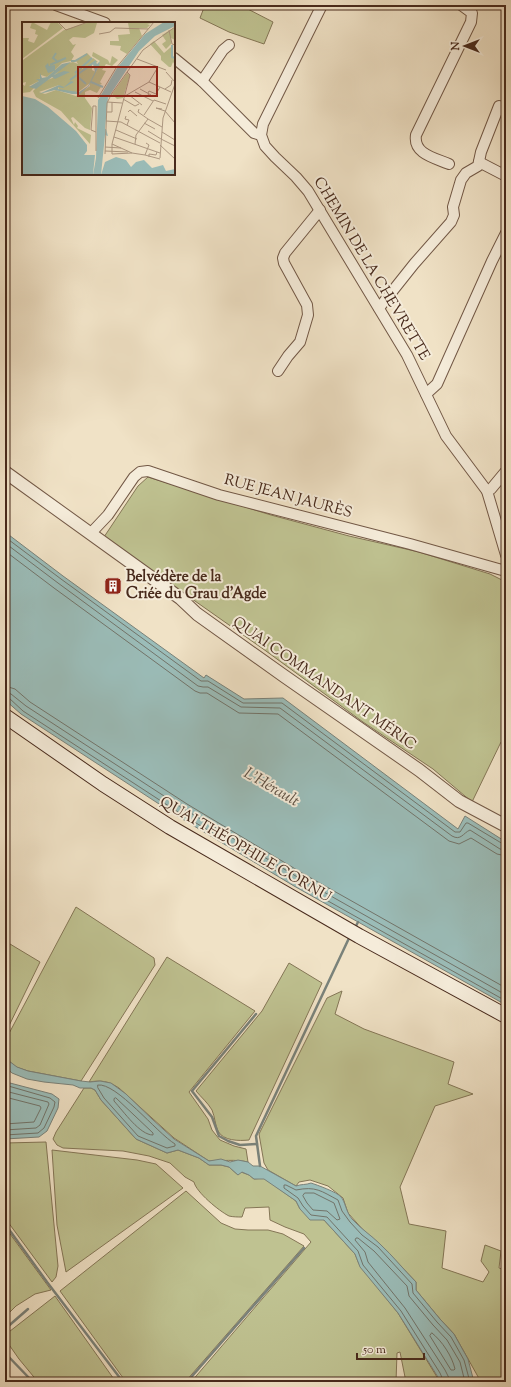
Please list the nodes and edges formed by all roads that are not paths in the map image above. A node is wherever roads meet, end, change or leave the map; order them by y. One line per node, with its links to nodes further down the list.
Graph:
1 (56, 5): 4 (street)
2 (322, 5): 9 (street)
3 (461, 5): 11 (street)
4 (102, 22)
5 (229, 45): 7 (street)
6 (175, 59): 7 (street)
7 (202, 81): 9 (street)
8 (506, 109): 10 (street)
9 (261, 135): 13 (street, CHEMIN DE LA CHEVRETTE)
10 (479, 162): 12 (street); 15 (street)
11 (449, 164)
12 (506, 176)
13 (320, 210): 15 (street, CHEMIN DE LA CHEVRETTE); 16 (street)
14 (506, 233): 17 (street)
15 (379, 308): 17 (street, CHEMIN DE LA CHEVRETTE)
16 (278, 372)
17 (426, 394): 20 (street, CHEMIN DE LA CHEVRETTE)
18 (506, 471): 20 (street)
19 (5, 472): 21 (street, QUAI COMMANDANT MÉRIC)
20 (487, 491): 22 (street, CHEMIN DE LA CHEVRETTE)
21 (91, 533): 23 (street, RUE JEAN JAURÈS); 25 (street, QUAI COMMANDANT MÉRIC)
22 (506, 555)
23 (506, 567)
24 (5, 716): 26 (main road, QUAI THÉOPHILE CORNU)
25 (506, 826)
26 (476, 1001): 27 (main road, QUAI THÉOPHILE CORNU); 28 (main road, QUAI THÉOPHILE CORNU)
27 (506, 1016)
28 (506, 1024)

